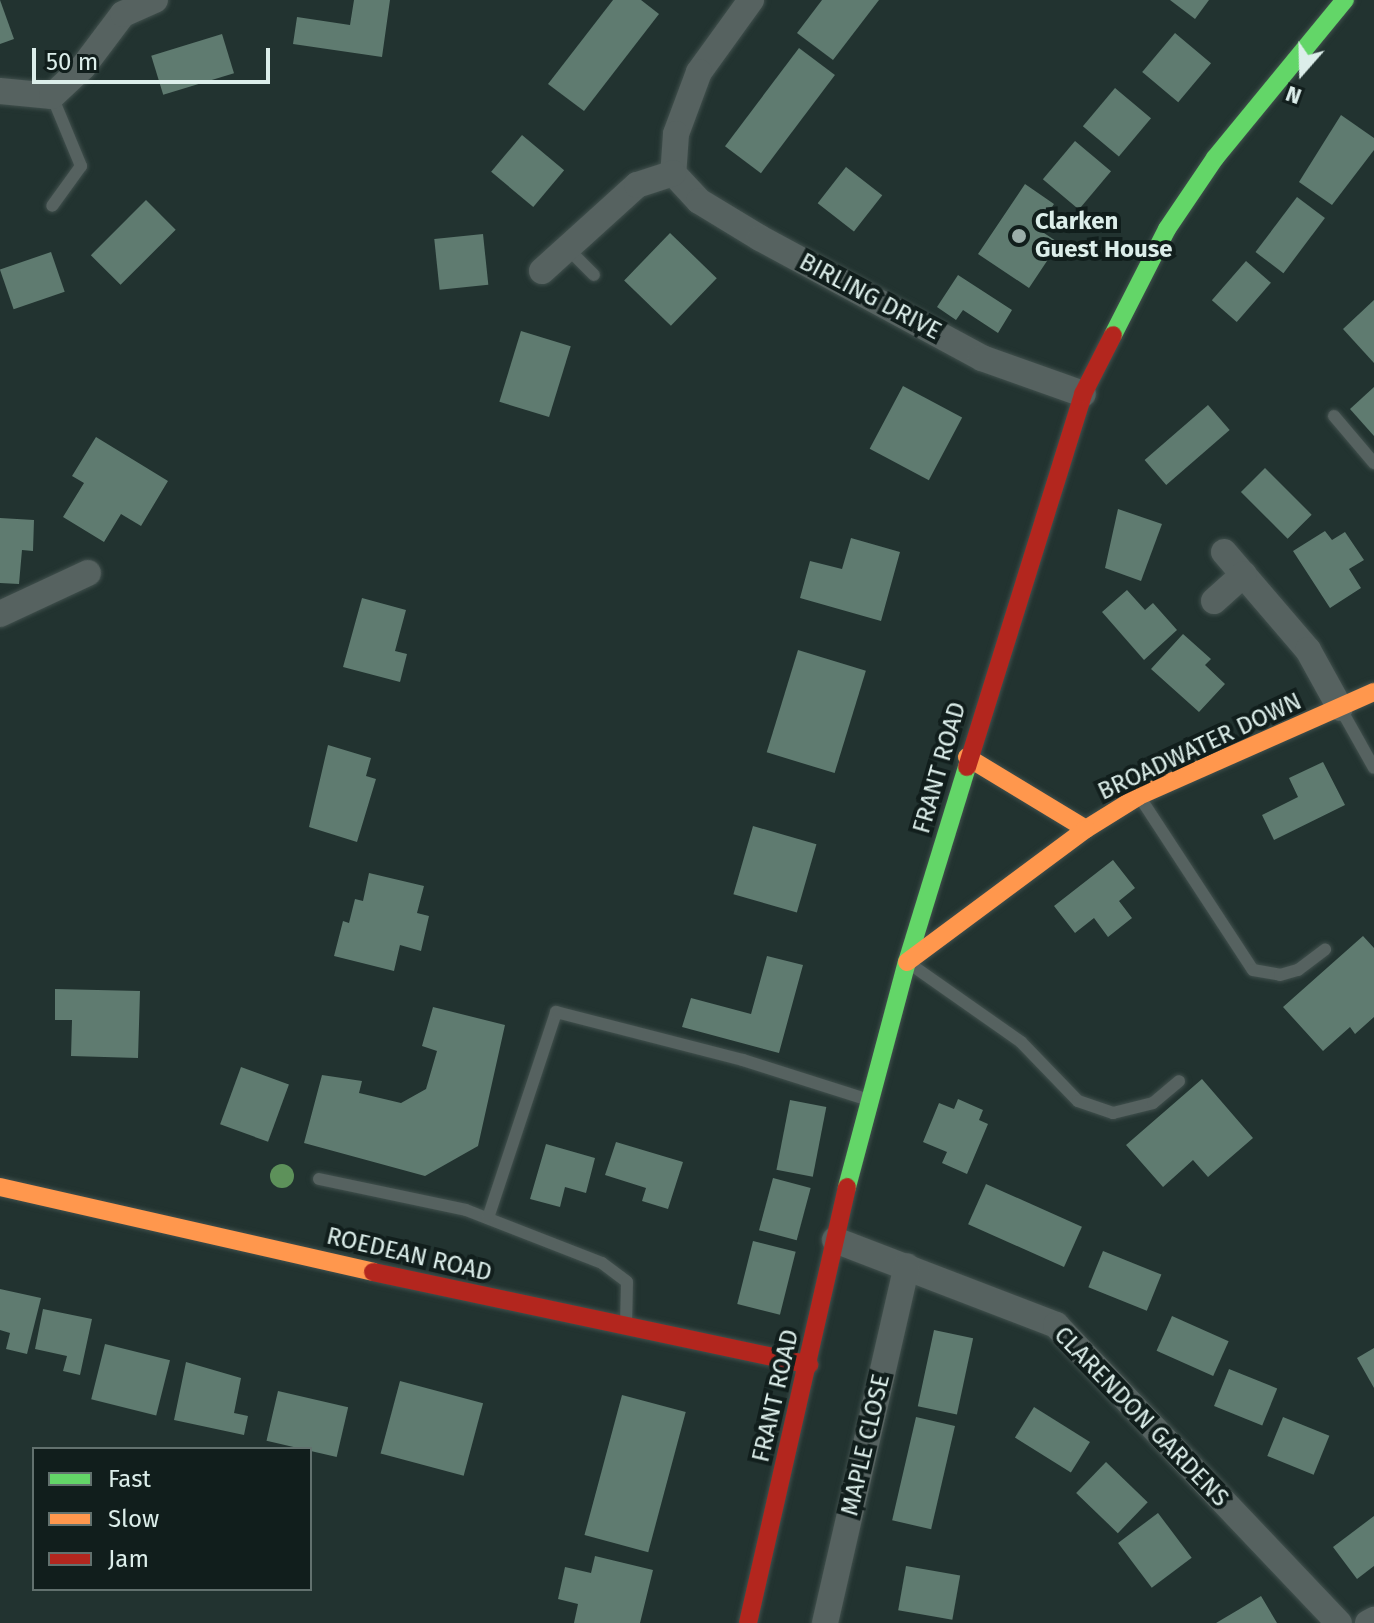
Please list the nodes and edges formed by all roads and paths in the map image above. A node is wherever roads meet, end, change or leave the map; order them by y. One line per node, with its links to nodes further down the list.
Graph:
1 (155, 0): 5 (street)
2 (751, 0): 6 (street)
3 (1345, 0): 11 (main road, FRANT ROAD)
4 (0, 91): 5 (street)
5 (52, 96): 7 (lane)
6 (673, 173): 8 (street); 11 (street, BIRLING DRIVE)
7 (52, 206)
8 (567, 248): 9 (street); 10 (lane)
9 (542, 271)
10 (594, 275)
11 (1083, 394): 21 (main road, FRANT ROAD)
12 (1334, 416): 13 (lane)
13 (1374, 463)
14 (1224, 552): 16 (street)
15 (88, 573): 18 (street)
16 (1244, 574): 17 (street); 20 (street)
17 (1214, 601)
18 (0, 614)
19 (1374, 692): 20 (main road, BROADWATER DOWN)
20 (1340, 708): 22 (lane); 23 (main road, BROADWATER DOWN)
21 (967, 757): 24 (main road, BROADWATER DOWN); 26 (main road, FRANT ROAD)
22 (1374, 768)
23 (1139, 796): 24 (main road, BROADWATER DOWN); 25 (lane)
24 (1086, 829): 26 (main road)
25 (1325, 950)
26 (907, 962): 27 (lane); 28 (main road, FRANT ROAD)
27 (1179, 1081)
28 (870, 1100): 31 (lane); 32 (main road, FRANT ROAD)
29 (319, 1179): 31 (lane)
30 (0, 1187): 34 (main road, ROEDEAN ROAD)
31 (488, 1218): 34 (lane)
32 (835, 1240): 33 (street, CLARENDON GARDENS); 35 (main road, FRANT ROAD)
33 (907, 1266): 38 (street, MAPLE CLOSE); 39 (street, CLARENDON GARDENS)
34 (626, 1329): 35 (main road, ROEDEAN ROAD)
35 (809, 1365): 37 (main road, FRANT ROAD)
36 (1374, 1620): 40 (street)
37 (748, 1623)
38 (825, 1623)
39 (1339, 1623)
40 (1368, 1623)

